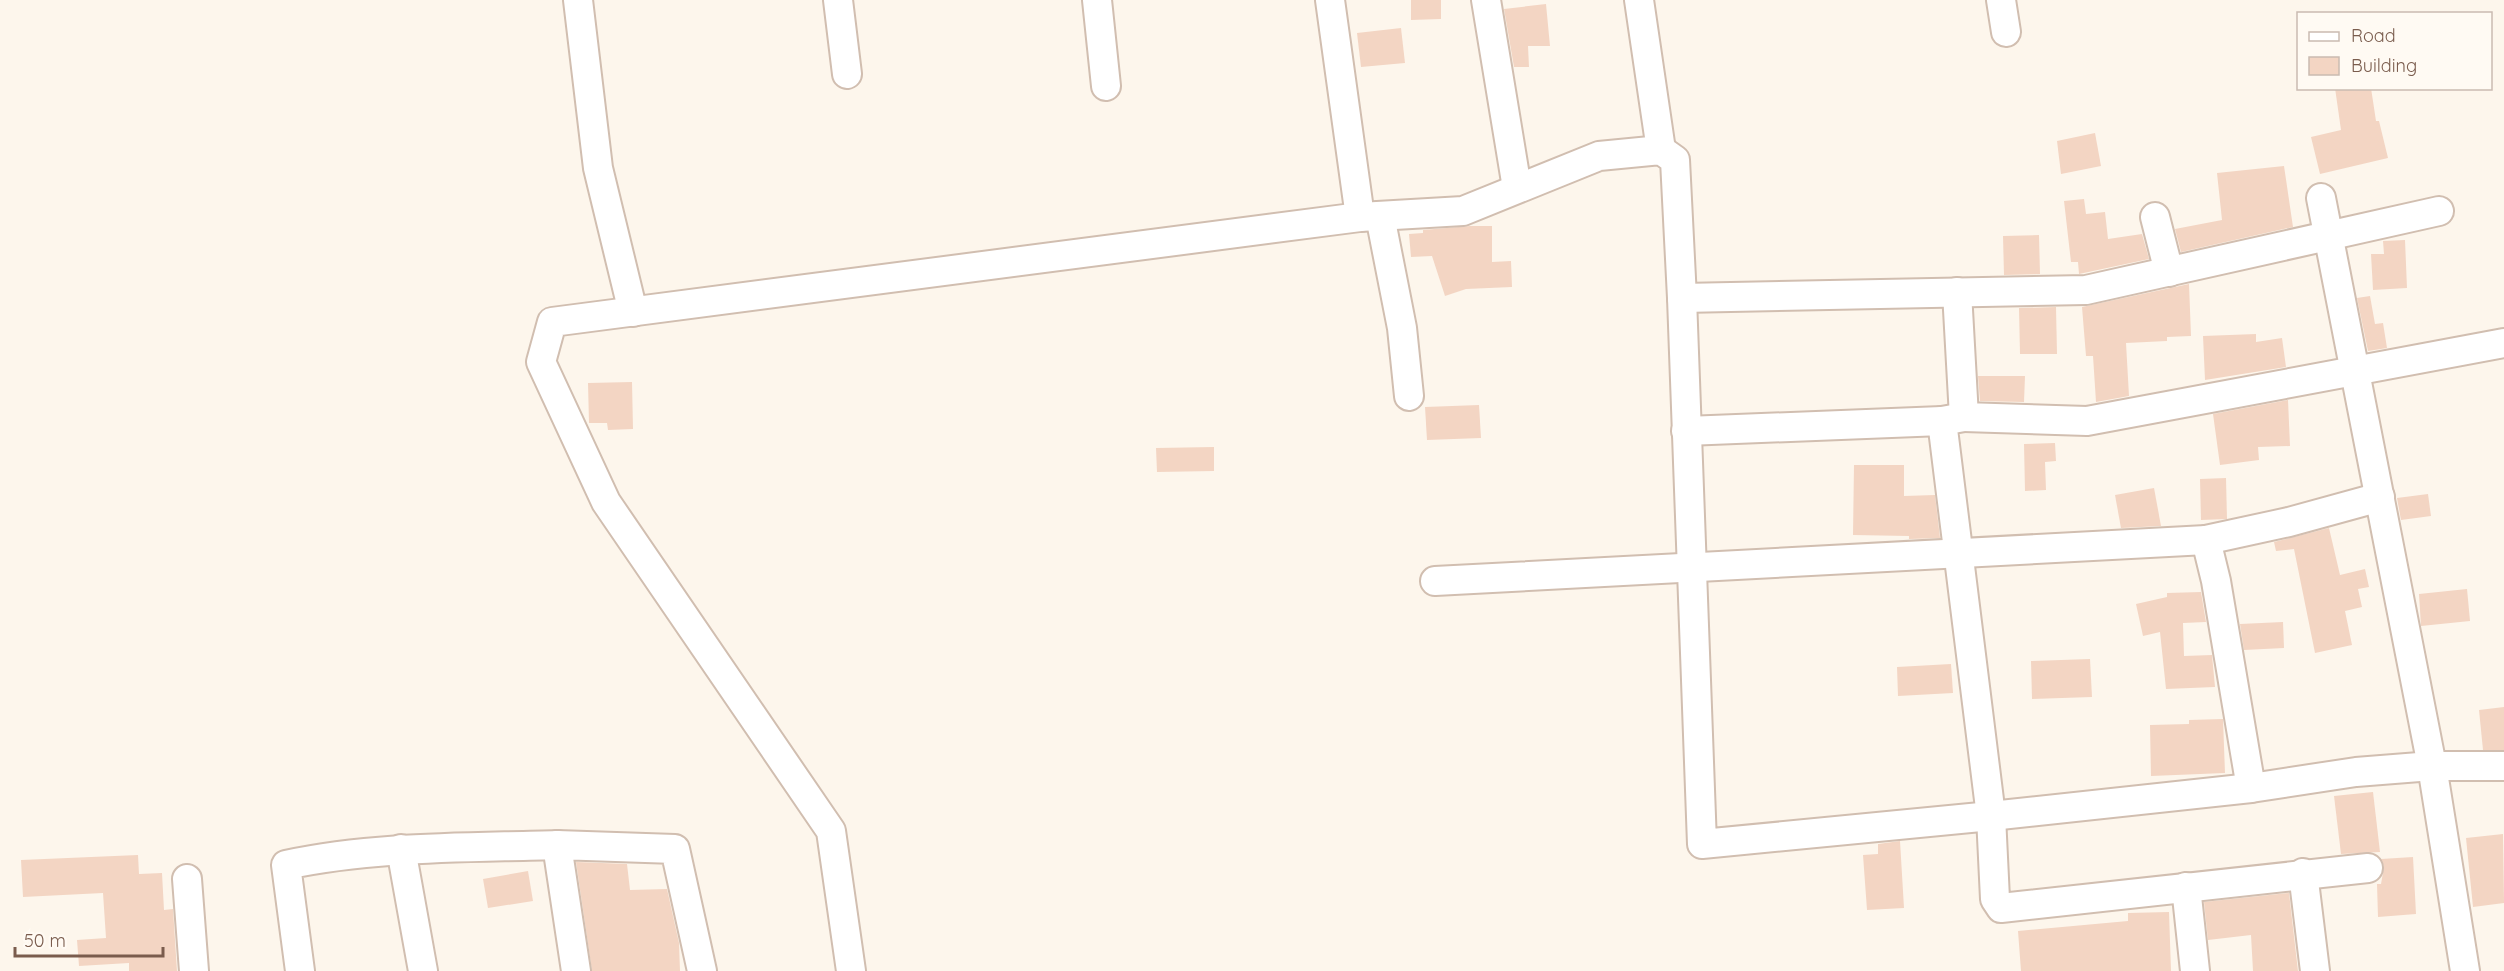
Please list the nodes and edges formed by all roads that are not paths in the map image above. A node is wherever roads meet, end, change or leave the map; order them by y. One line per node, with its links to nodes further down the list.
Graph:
1 (578, 0): 21 (street)
2 (838, 0): 9 (street)
3 (1097, 0): 10 (street)
4 (1330, 0): 15 (street)
5 (1486, 0): 12 (street)
6 (1639, 0): 11 (street)
7 (2001, 0): 8 (street)
8 (2006, 32)
9 (847, 74)
10 (1106, 86)
11 (1660, 150): 12 (street); 20 (street)
12 (1517, 188): 15 (street)
13 (2321, 198): 17 (street)
14 (2439, 211): 17 (street)
15 (1370, 217): 21 (street); 24 (street)
16 (2155, 217): 18 (street)
17 (2328, 234): 18 (street); 23 (street)
18 (2169, 272): 19 (street)
19 (1957, 292): 20 (street); 25 (street)
20 (1682, 298): 26 (street)
21 (633, 312): 47 (street)
22 (2504, 343): 23 (street)
23 (2355, 371): 25 (street); 27 (street)
24 (1409, 396)
25 (1953, 419): 26 (street); 29 (street)
26 (1686, 431): 30 (street)
27 (2380, 497): 28 (street); 32 (street)
28 (2206, 540): 29 (street); 34 (street)
29 (1959, 551): 30 (street); 35 (street)
30 (1692, 566): 31 (street); 35 (street)
31 (1435, 581)
32 (2432, 766): 33 (street); 34 (street); 50 (street)
33 (2504, 766)
34 (2251, 788): 35 (street)
35 (1991, 816): 41 (street)
36 (557, 845): 37 (street); 45 (street); 46 (street)
37 (401, 849): 43 (street); 44 (street)
38 (2368, 868): 39 (street)
39 (2303, 873): 41 (street); 49 (street)
40 (187, 879): 42 (street)
41 (2186, 887): 48 (street)
42 (195, 971)
43 (300, 971)
44 (423, 971)
45 (576, 971)
46 (702, 971)
47 (851, 971)
48 (2196, 971)
49 (2315, 971)
50 (2465, 971)

